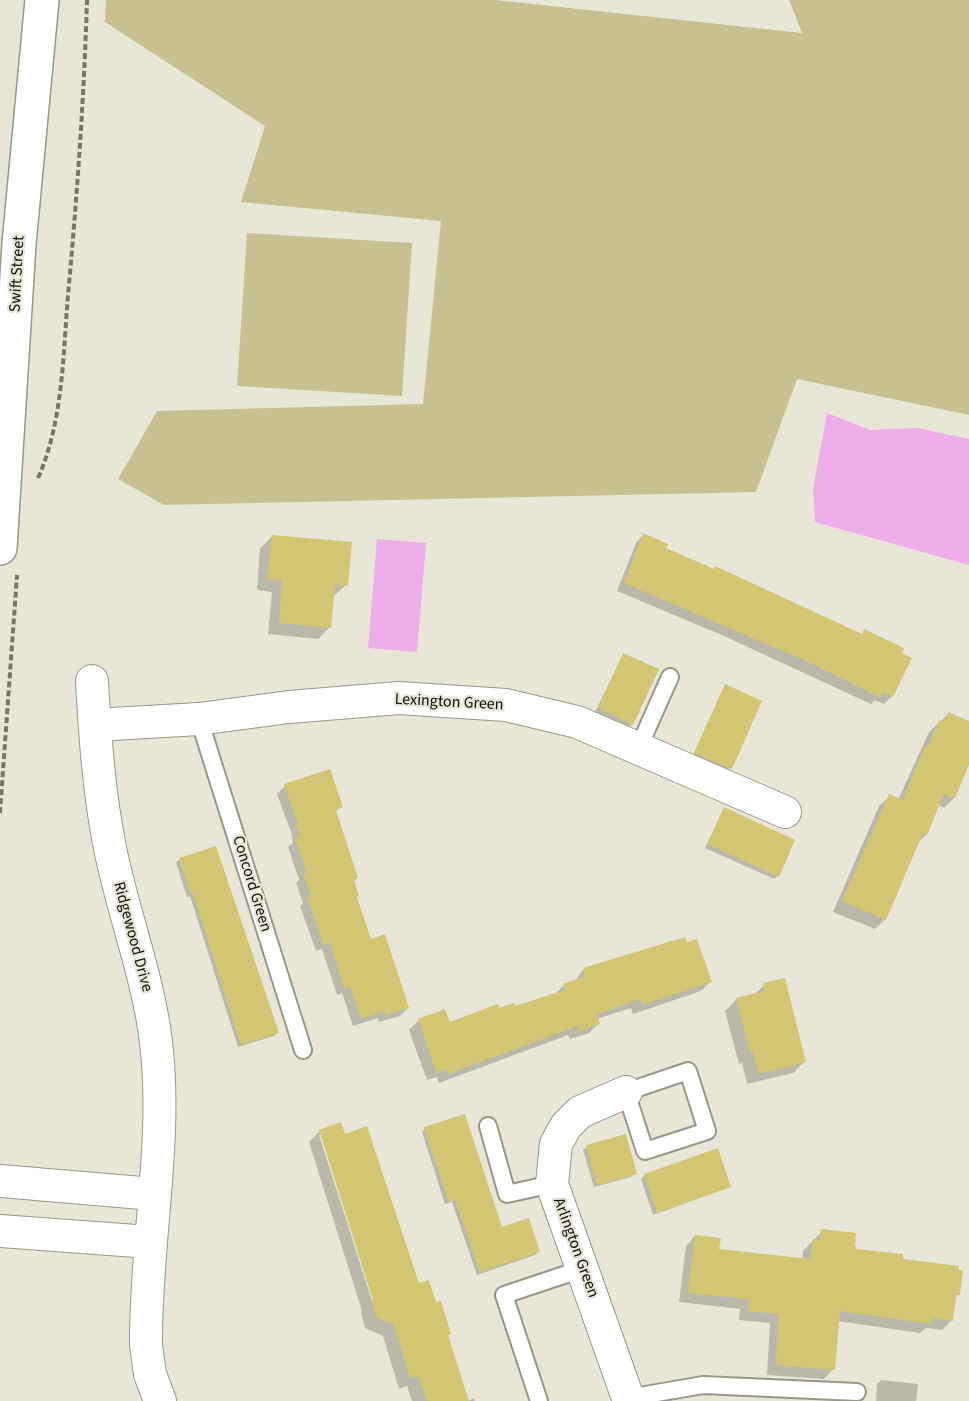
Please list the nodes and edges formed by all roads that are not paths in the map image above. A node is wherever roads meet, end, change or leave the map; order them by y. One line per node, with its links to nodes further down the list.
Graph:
1 (42, 0): 2 (street, Swift Street)
2 (9, 244): 3 (street, Swift Street)
3 (9, 559)
4 (670, 676): 8 (lane)
5 (92, 681): 7 (street, Ridgewood Drive)
6 (199, 718): 7 (street, Lexington Green); 8 (street, Lexington Green); 10 (lane, Concord Green)
7 (95, 725): 15 (street, Ridgewood Drive)
8 (638, 749): 9 (street, Lexington Green)
9 (785, 812)
10 (303, 1050)
11 (626, 1092): 11 (lane); 14 (street, Arlington Green)
12 (488, 1126): 14 (lane)
13 (0, 1181): 15 (street)
14 (552, 1184): 18 (street, Arlington Green)
15 (154, 1194): 17 (street, Ridgewood Drive)
16 (0, 1231): 17 (street)
17 (150, 1242): 21 (street, Ridgewood Drive)
18 (582, 1269): 20 (street, Arlington Green); 22 (lane)
19 (857, 1392): 20 (lane)
20 (629, 1399)
21 (160, 1401)
22 (539, 1401)

